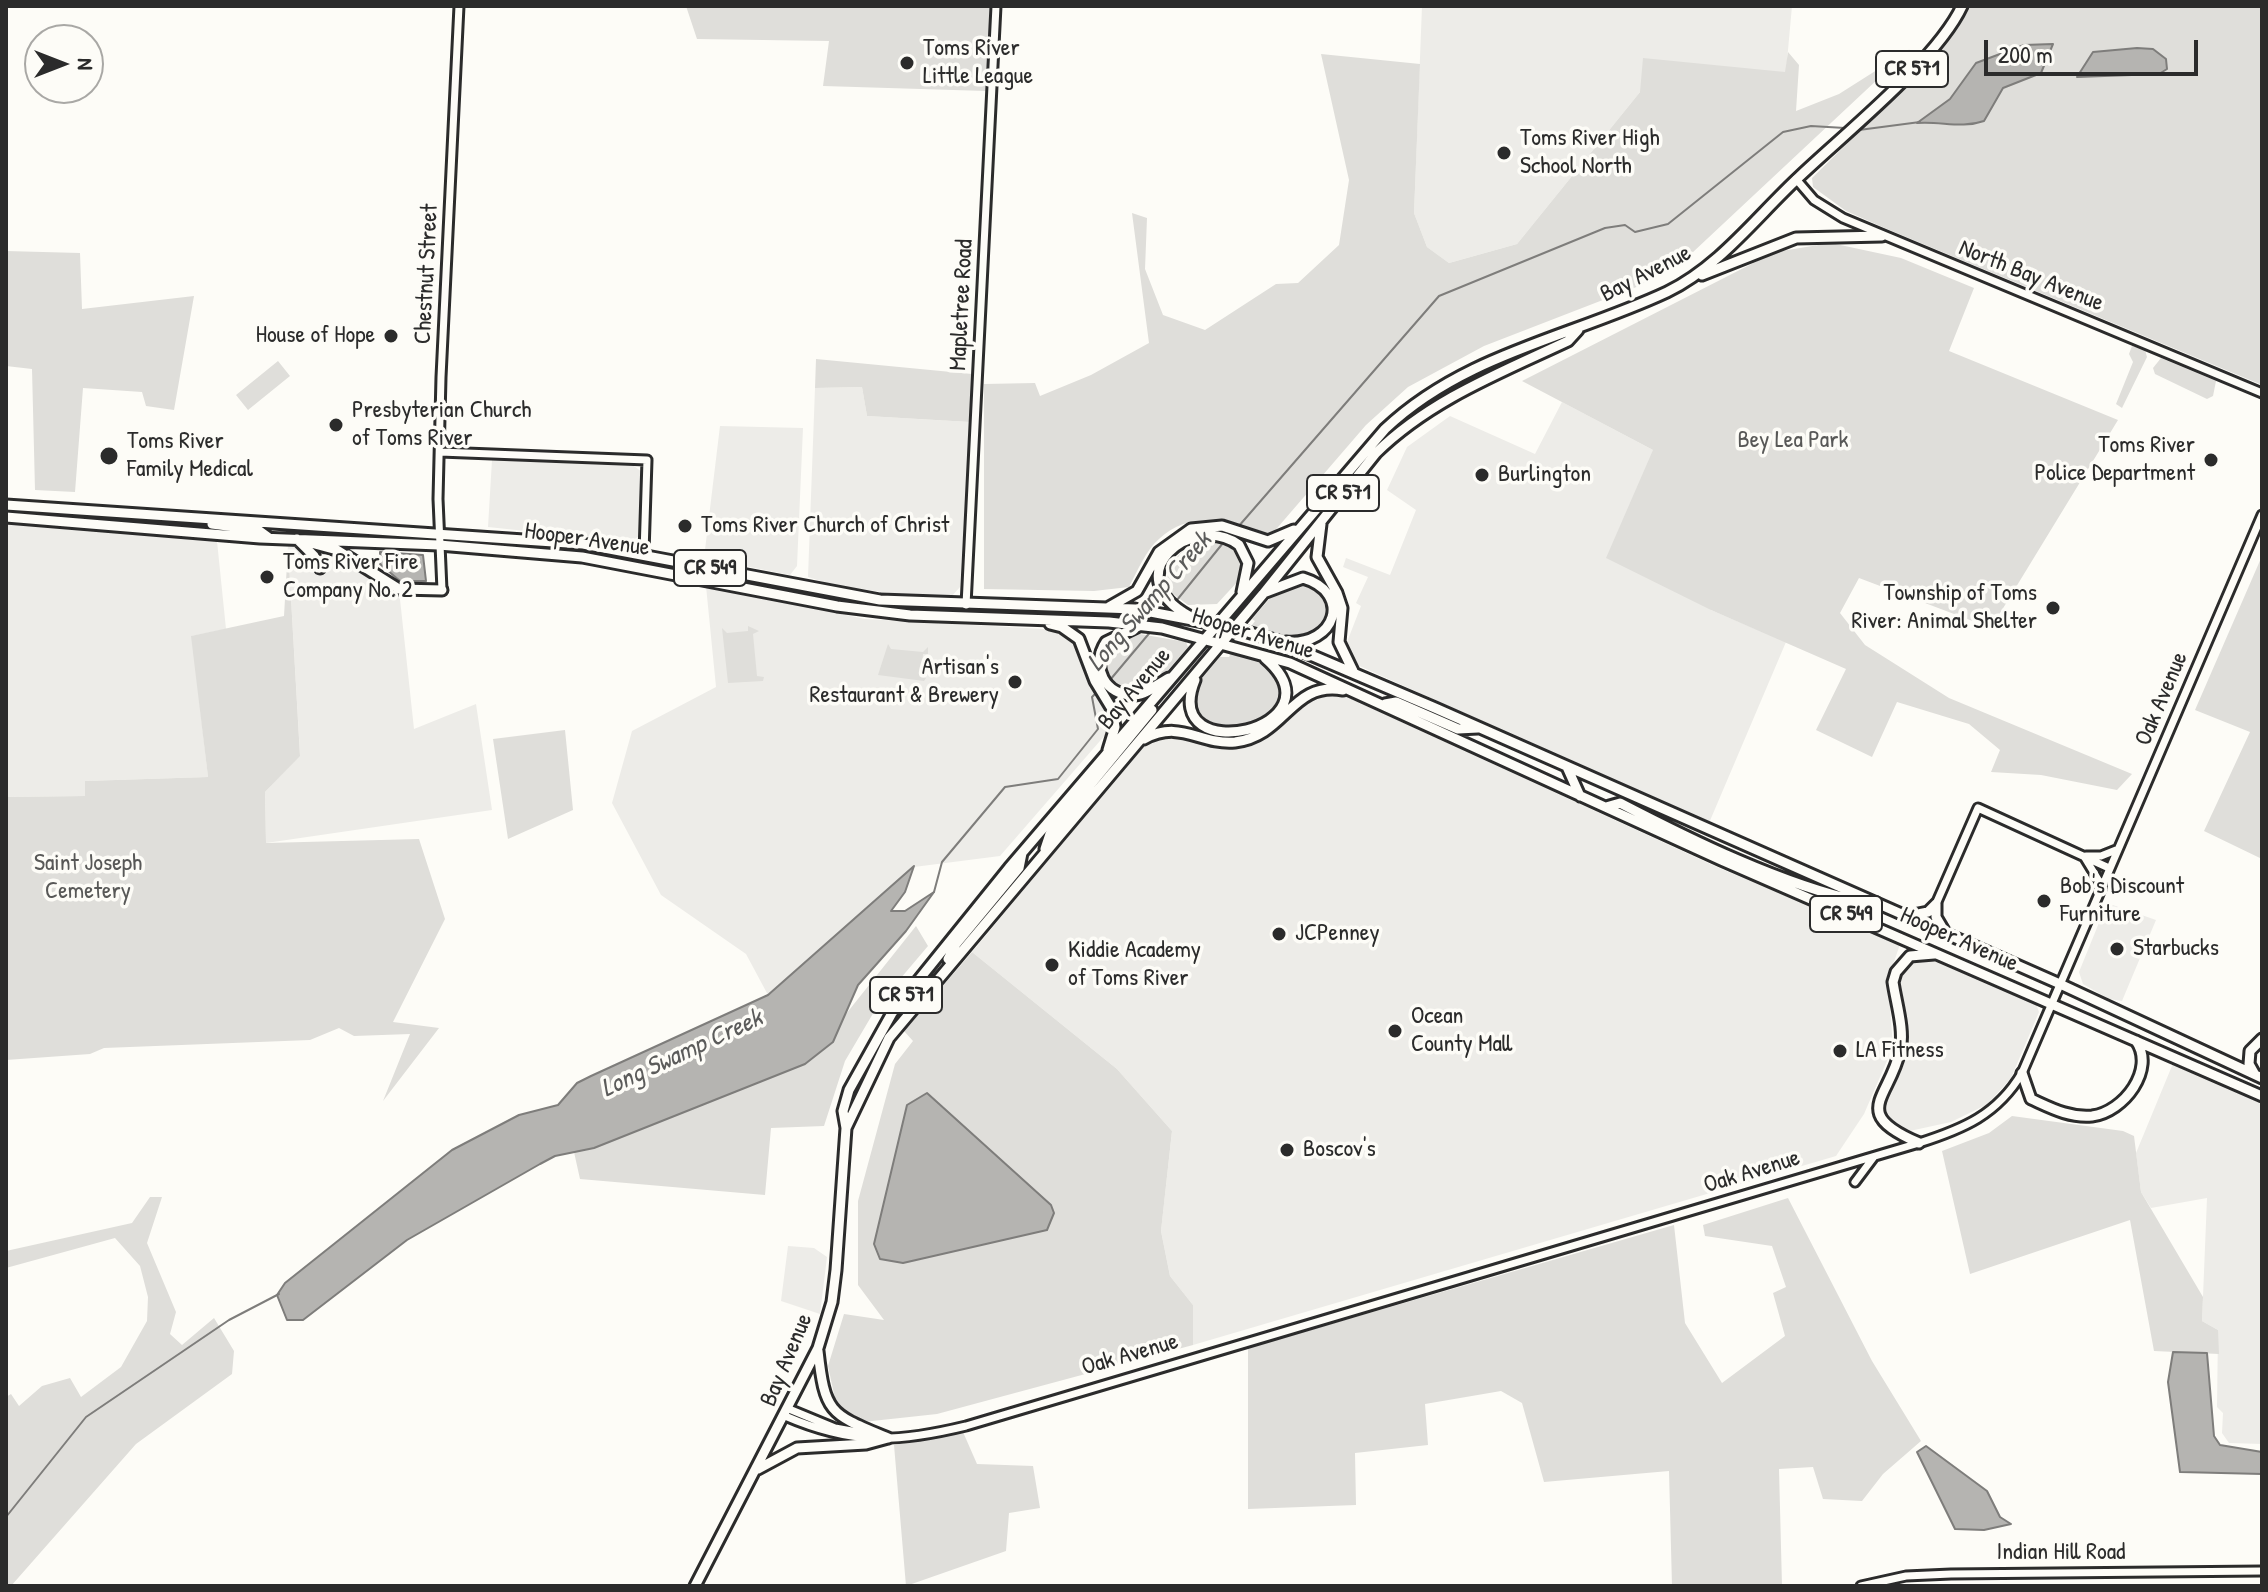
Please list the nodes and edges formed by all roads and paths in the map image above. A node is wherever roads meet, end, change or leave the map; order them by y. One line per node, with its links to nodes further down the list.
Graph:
1 (459, 6): 9 (street, Chestnut Street)
2 (996, 6): 26 (street, Mapletree Road)
3 (1962, 6): 4 (main road, CR 571)
4 (1796, 179): 5 (street, North Bay Avenue); 6 (main road, Bay Avenue / CR 571)
5 (1882, 236): 6 (main road); 8 (street, North Bay Avenue)
6 (1692, 279): 7 (main road, Bay Avenue / CR 571)
7 (1578, 330): 14 (main road, Bay Avenue / CR 571); 15 (main road, Bay Avenue / CR 571)
8 (2262, 393)
9 (440, 452): 16 (street, Chestnut Street); 21 (street)
10 (6, 505): 12 (main road, Hooper Avenue / CR 549)
11 (2262, 515): 50 (street, Oak Avenue)
12 (173, 516): 16 (main road, Hooper Avenue / CR 549); 18 (main road)
13 (6, 517): 18 (main road, Hooper Avenue / CR 549)
14 (1322, 520): 24 (main road, Bay Avenue / CR 571); 38 (main road)
15 (1297, 529): 17 (main road); 25 (main road, Bay Avenue / CR 571)
16 (439, 533): 20 (street, Chestnut Street); 21 (main road, Hooper Avenue / CR 549)
17 (1231, 534): 25 (main road); 27 (main road); 28 (main road)
18 (269, 538): 19 (main road, Hooper Avenue / CR 549)
19 (297, 539): 20 (main road, Hooper Avenue / CR 549); 22 (main road); 23 (main road)
20 (439, 545): 23 (street, Chestnut Street); 29 (main road, Hooper Avenue / CR 549)
21 (644, 553): 26 (main road, Hooper Avenue / CR 549)
22 (320, 568)
23 (442, 590)
24 (1263, 594): 32 (main road, Bay Avenue / CR 571); 34 (main road)
25 (1240, 597): 30 (main road, Bay Avenue / CR 571)
26 (966, 605): 27 (main road, Hooper Avenue / CR 549)
27 (1107, 607): 28 (main road, Hooper Avenue / CR 549)
28 (1169, 610): 30 (main road, Hooper Avenue / CR 549)
29 (1031, 621): 31 (main road, Hooper Avenue / CR 549); 40 (main road)
30 (1217, 624): 32 (main road, Hooper Avenue / CR 549); 33 (main road, Bay Avenue / CR 571)
31 (1143, 625): 33 (main road, Hooper Avenue / CR 549); 40 (main road)
32 (1234, 628): 34 (main road, Hooper Avenue / CR 549); 35 (main road, Bay Avenue / CR 571)
33 (1204, 638): 35 (main road, Hooper Avenue / CR 549); 39 (main road, Bay Avenue / CR 571)
34 (1278, 641): 38 (main road, Hooper Avenue / CR 549)
35 (1221, 642): 36 (main road, Hooper Avenue / CR 549); 37 (main road, Bay Avenue / CR 571)
36 (1260, 653): 37 (main road); 41 (main road, Hooper Avenue / CR 549)
37 (1199, 671): 44 (main road, Bay Avenue / CR 571)
38 (1356, 674): 43 (main road, Hooper Avenue / CR 549)
39 (1172, 676): 40 (main road); 45 (main road, Bay Avenue / CR 571); 49 (main road)
40 (1104, 687): 45 (main road)
41 (1356, 692): 42 (main road, Hooper Avenue / CR 549); 44 (main road)
42 (1382, 704): 43 (main road); 47 (main road, Hooper Avenue / CR 549)
43 (1478, 728): 46 (main road, Hooper Avenue / CR 549)
44 (1138, 742): 49 (main road, Bay Avenue / CR 571)
45 (1106, 754): 51 (main road, Bay Avenue / CR 571)
46 (1567, 767): 47 (main road); 57 (main road, Hooper Avenue / CR 549)
47 (1580, 796): 48 (main road, Hooper Avenue / CR 549)
48 (1606, 807): 57 (main road); 60 (main road, Hooper Avenue / CR 549)
49 (1045, 850): 51 (main road); 54 (main road, Bay Avenue / CR 571)
50 (2118, 850): 52 (street); 53 (street, Oak Avenue)
51 (1022, 853): 54 (main road)
52 (2084, 856): 53 (street); 55 (street); 56 (street)
53 (2109, 868): 55 (street, Oak Avenue)
54 (1019, 869): 68 (main road, Bay Avenue / CR 571); 68 (main road, Bay Avenue / CR 571)
55 (2102, 886): 61 (street, Oak Avenue)
56 (1936, 904): 58 (main road); 59 (main road)
57 (1880, 906): 58 (main road, Hooper Avenue / CR 549)
58 (1904, 917): 59 (main road, Hooper Avenue / CR 549)
59 (1949, 936): 61 (main road, Hooper Avenue / CR 549)
60 (1945, 956): 62 (main road, Hooper Avenue / CR 549); 69 (main road)
61 (2060, 984): 62 (street, Oak Avenue); 66 (main road, Hooper Avenue / CR 549)
62 (2053, 1003): 63 (main road, Hooper Avenue / CR 549); 65 (street, Oak Avenue)
63 (2134, 1039): 65 (main road); 67 (main road, Hooper Avenue / CR 549)
64 (2262, 1039): 66 (main road)
65 (2022, 1073): 69 (street, Oak Avenue)
66 (2259, 1077)
67 (2262, 1096)
68 (846, 1128): 72 (main road, Bay Avenue / CR 571)
69 (1919, 1143): 70 (street, Oak Avenue)
70 (1875, 1157): 71 (street); 74 (street, Oak Avenue)
71 (1855, 1182)
72 (818, 1348): 73 (main road, Bay Avenue / CR 571); 74 (main road)
73 (787, 1412): 74 (street, Oak Avenue); 75 (main road, Bay Avenue / CR 571)
74 (888, 1438): 75 (main road)
75 (756, 1471): 77 (main road, Bay Avenue / CR 571)
76 (2262, 1571): 78 (street, Indian Hill Road)
77 (695, 1586)
78 (1861, 1586)

